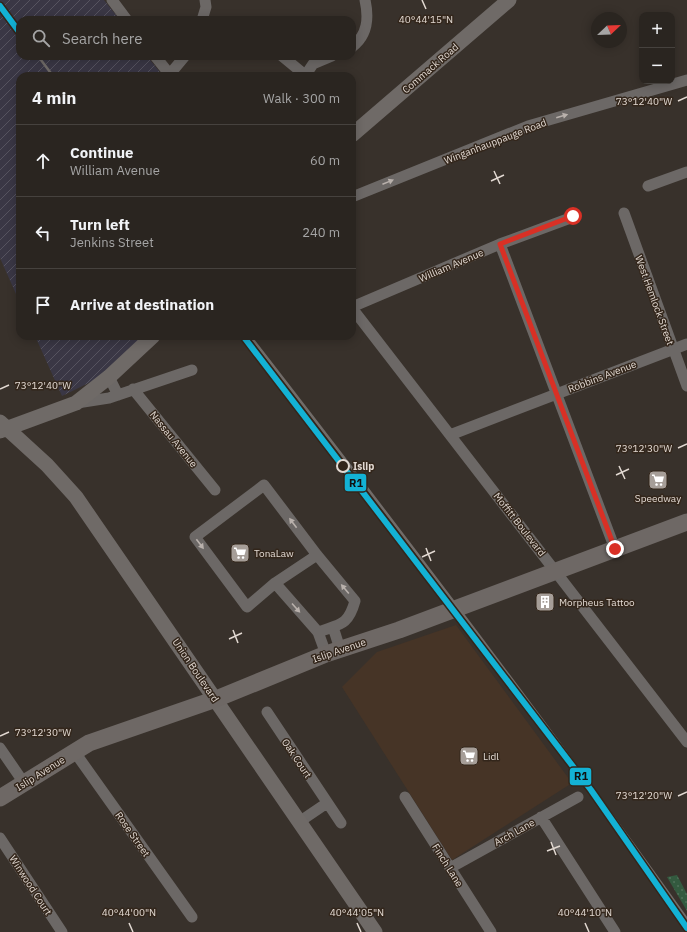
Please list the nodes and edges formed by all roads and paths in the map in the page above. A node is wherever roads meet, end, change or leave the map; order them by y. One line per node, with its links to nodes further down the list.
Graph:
1 (112, 0): 5 (street)
2 (205, 0): 6 (street)
3 (365, 0): 7 (street)
4 (509, 0): 17 (main road, Commack Road)
5 (124, 16)
6 (203, 16)
7 (356, 43)
8 (158, 60): 12 (street)
9 (182, 60): 13 (street)
10 (287, 60): 14 (street)
11 (322, 60): 15 (street)
12 (168, 72)
13 (173, 72)
14 (301, 72)
15 (307, 72)
16 (687, 80): 20 (street, Winganhauppauge Road, one-way to 16)
17 (356, 133)
18 (687, 172): 19 (street)
19 (648, 186)
20 (356, 195)
21 (624, 213): 28 (street, West Hemlock Street)
22 (573, 216): 23 (street, William Avenue)
23 (500, 244): 24 (street, William Avenue); 33 (street)
24 (356, 305)
25 (356, 312): 37 (street, Moffitt Boulevard)
26 (149, 340): 30 (main road)
27 (687, 344): 28 (street, Robbins Avenue)
28 (673, 349): 31 (street, West Hemlock Street); 33 (street, Robbins Avenue)
29 (192, 370): 32 (street)
30 (109, 377): 34 (street); 35 (main road)
31 (687, 386)
32 (133, 390): 34 (street); 38 (street, Nassau Avenue)
33 (557, 393): 37 (street, Robbins Avenue); 40 (street)
34 (118, 394): 35 (street)
35 (76, 403): 36 (main road)
36 (2, 427): 47 (main road, Union Boulevard)
37 (450, 435): 42 (street, Moffitt Boulevard)
38 (215, 490)
39 (687, 522): 40 (main road, Islip Avenue)
40 (615, 549): 42 (main road, Islip Avenue)
41 (316, 555): 43 (street); 43 (street, one-way to 43); 44 (street, one-way to 41)
42 (557, 571): 46 (main road, Islip Avenue); 49 (street, Moffitt Boulevard)
43 (275, 583): 45 (street, one-way to 45)
44 (333, 627): 45 (street); 46 (street)
45 (318, 632): 46 (street)
46 (333, 651): 47 (main road, Islip Avenue)
47 (216, 699): 51 (main road, Islip Avenue); 58 (main road, Union Boulevard)
48 (267, 712): 56 (street, Oak Court)
49 (687, 742)
50 (0, 748): 52 (street)
51 (74, 751): 52 (main road, Islip Avenue); 62 (street, Rose Street)
52 (24, 783): 55 (main road, Islip Avenue)
53 (405, 797): 61 (street, Finch Lane)
54 (578, 797): 57 (street, Arch Lane)
55 (0, 798)
56 (327, 803): 58 (street); 59 (street, Oak Court)
57 (541, 817): 61 (street, Arch Lane); 66 (street)
58 (299, 822): 64 (main road, Union Boulevard)
59 (341, 823)
60 (0, 838): 63 (street, Winwood Court)
61 (450, 868): 65 (street, Finch Lane)
62 (192, 917)
63 (62, 932)
64 (375, 932)
65 (491, 932)
66 (615, 932)

